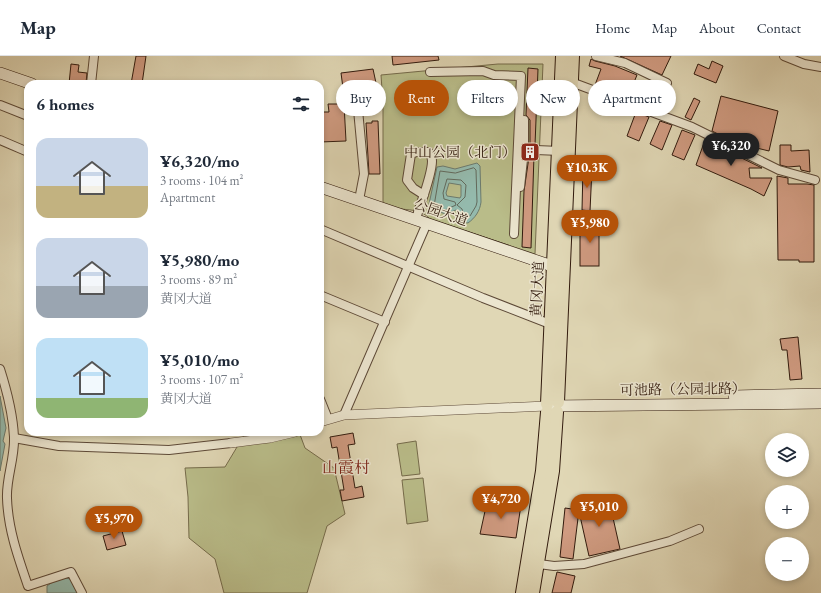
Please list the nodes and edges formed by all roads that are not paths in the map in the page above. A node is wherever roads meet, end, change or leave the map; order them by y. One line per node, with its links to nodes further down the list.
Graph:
1 (94, 56): 9 (street)
2 (562, 56): 36 (main road, 黄冈大道)
3 (573, 56): 36 (main road, 黄冈大道)
4 (596, 56): 10 (street)
5 (784, 56): 6 (street)
6 (821, 66)
7 (430, 72): 27 (street)
8 (0, 73): 11 (main road)
9 (91, 80)
10 (661, 80)
11 (24, 81)
12 (580, 85): 20 (street)
13 (0, 105): 14 (street)
14 (24, 114)
15 (359, 116): 23 (street)
16 (0, 140): 17 (street)
17 (24, 150)
18 (536, 150): 19 (street)
19 (560, 151)
20 (814, 180)
21 (324, 188): 23 (main road, 公园大道)
22 (424, 195): 22 (street); 24 (street)
23 (359, 200): 24 (main road, 公园大道)
24 (416, 219): 25 (main road, 公园大道)
25 (427, 223): 28 (street); 29 (main road, 公园大道)
26 (324, 231): 28 (street)
27 (514, 234)
28 (409, 266): 31 (street); 32 (street)
29 (552, 266)
30 (324, 297): 31 (street)
31 (385, 322): 37 (street)
32 (550, 324)
33 (0, 369): 40 (street)
34 (821, 394): 36 (main road, 可池路（公园北路）)
35 (821, 403): 36 (main road, 可池路（公园北路）)
36 (550, 406): 37 (street); 45 (main road, 黄冈大道); 46 (main road, 黄冈大道)
37 (344, 415): 38 (street)
38 (324, 421)
39 (278, 436): 41 (street)
40 (14, 438): 41 (street); 44 (street)
41 (231, 443)
42 (699, 529): 43 (street)
43 (539, 564)
44 (82, 593)
45 (522, 593)
46 (533, 593)

